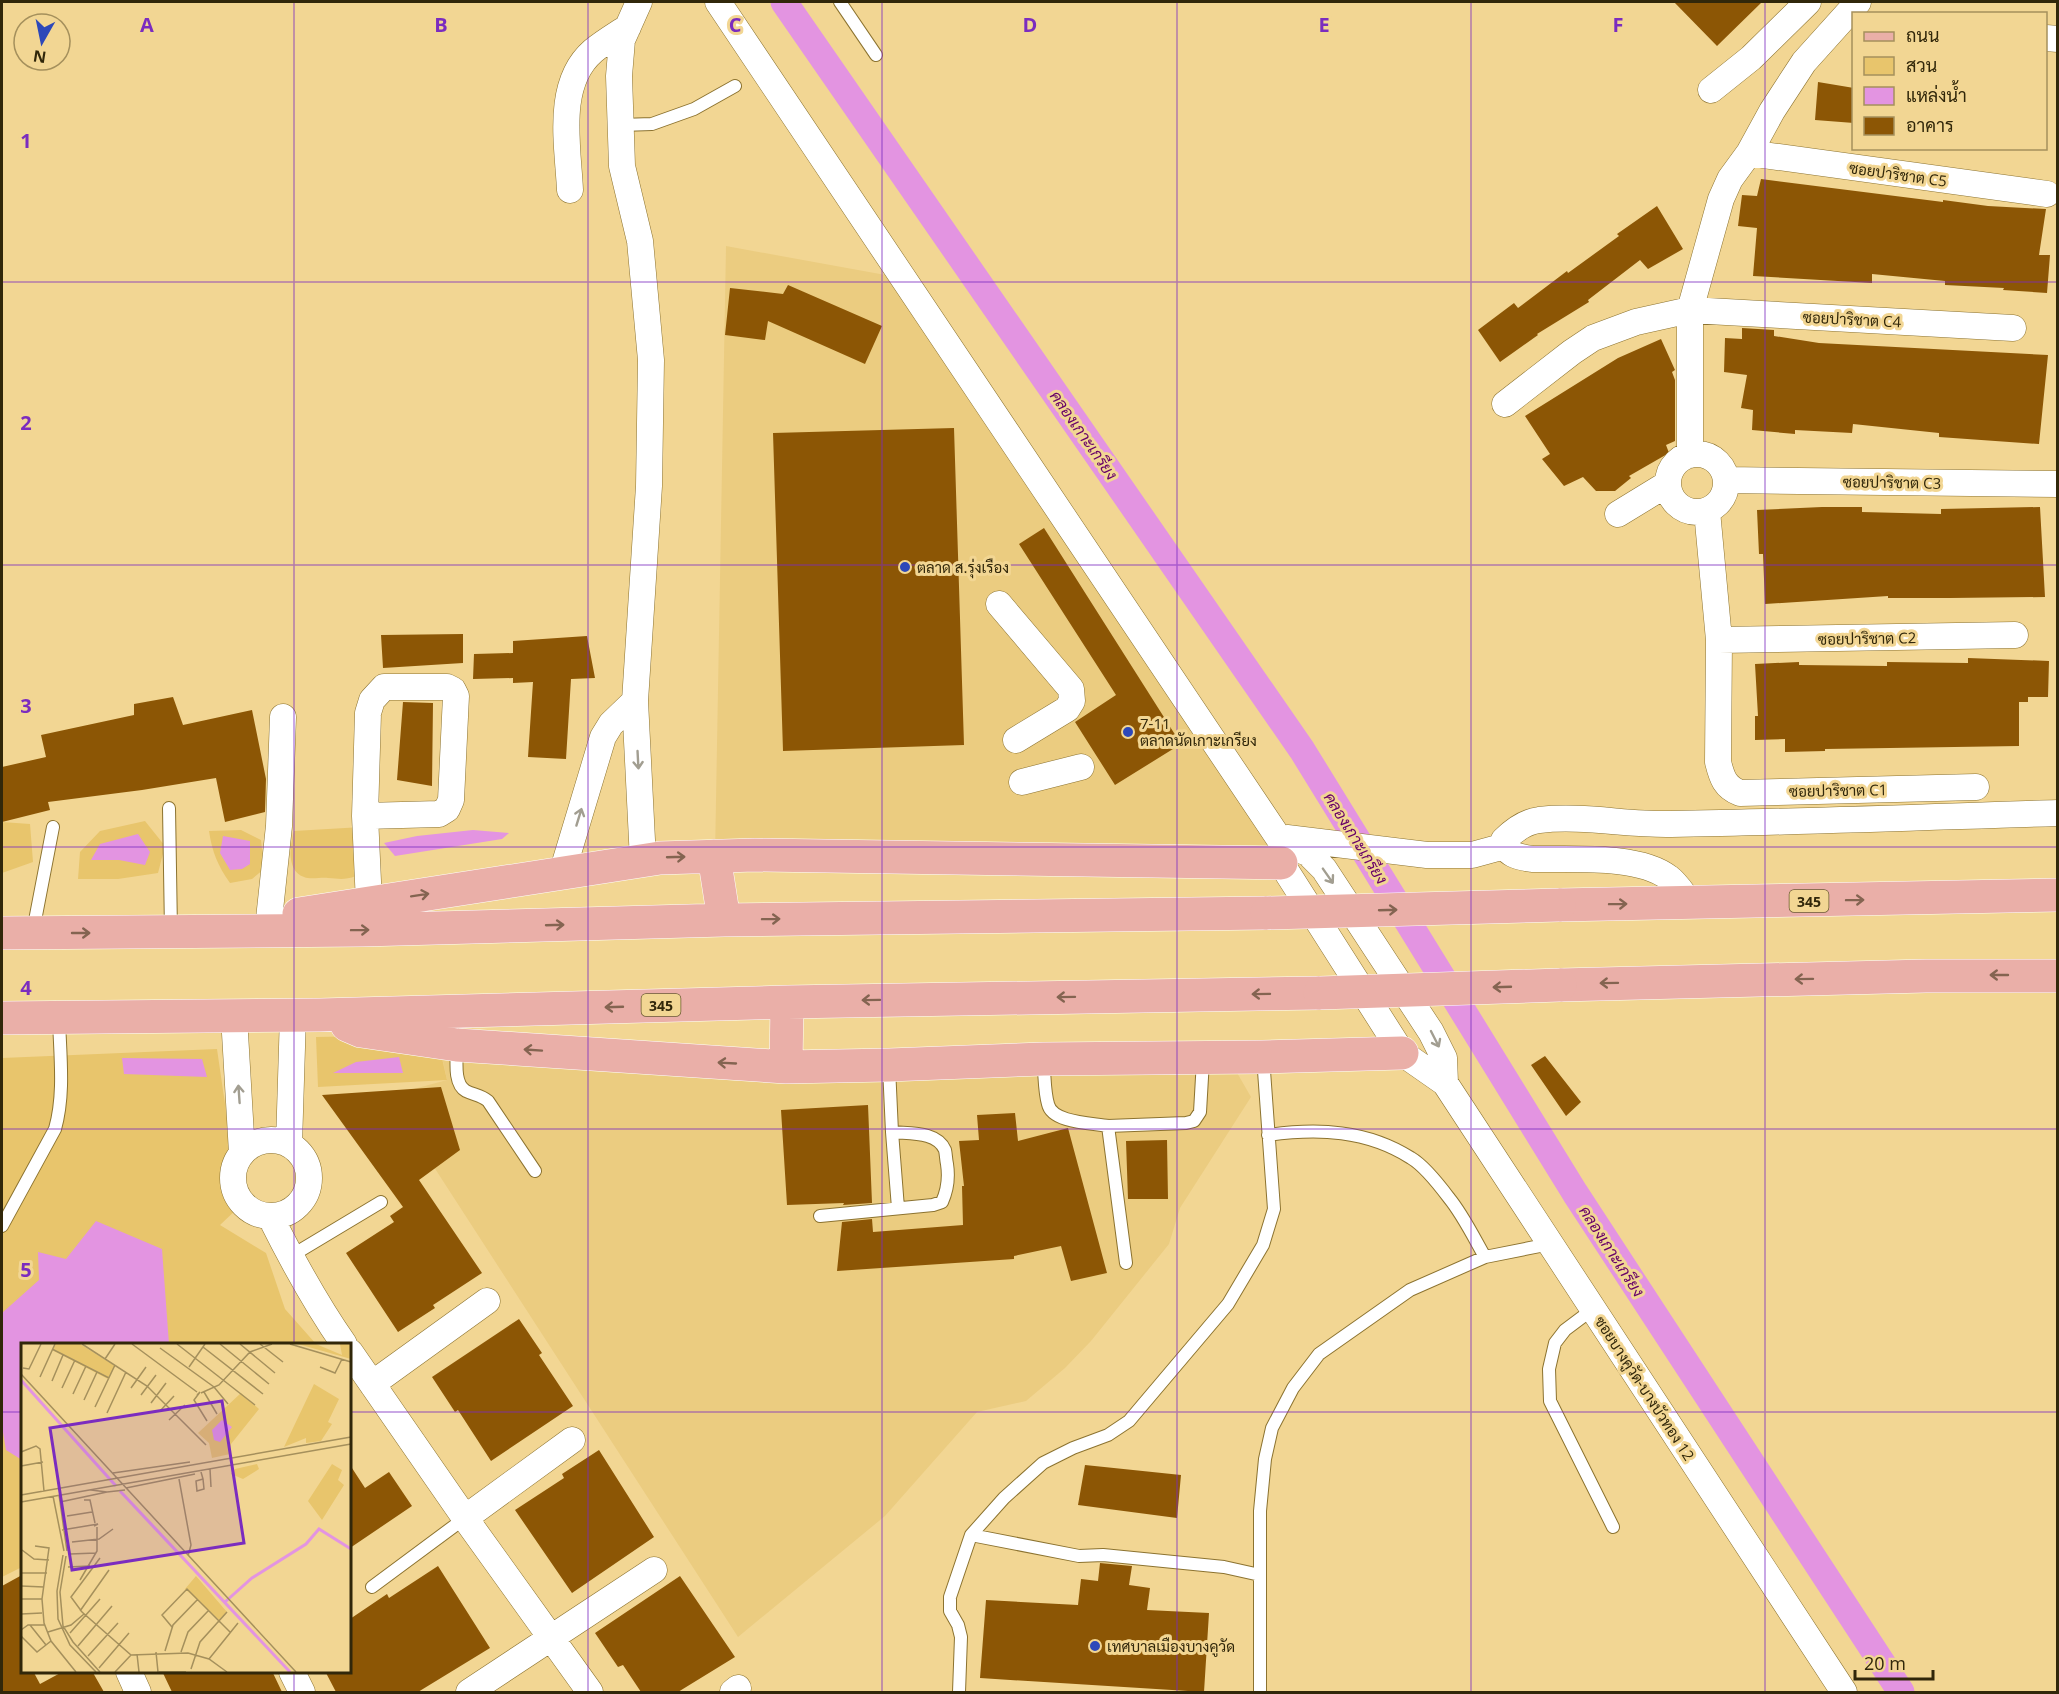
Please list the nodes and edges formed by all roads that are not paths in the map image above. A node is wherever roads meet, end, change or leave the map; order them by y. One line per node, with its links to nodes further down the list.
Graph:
1 (639, 2): 6 (street)
2 (718, 2): 37 (street)
3 (840, 2): 7 (lane)
4 (1808, 2): 9 (street)
5 (1852, 11): 11 (street)
6 (628, 27): 10 (street); 12 (street)
7 (876, 55)
8 (735, 86): 10 (lane)
9 (1711, 90)
10 (621, 125): 26 (street)
11 (1749, 153): 13 (street, ซอยปาริชาต C5); 14 (street)
12 (570, 189)
13 (2047, 194)
14 (1690, 310): 15 (street, ซอยปาริชาต C4); 16 (street, ซอยปาริชาต C4); 17 (street)
15 (2013, 328)
16 (1505, 404)
17 (1690, 455): 18 (street); 19 (street)
18 (1726, 480): 20 (street, ซอยปาริชาต C3); 21 (street)
19 (1667, 484): 21 (street); 22 (street)
20 (2058, 484)
21 (1707, 511): 25 (street)
22 (1618, 514)
23 (999, 604): 28 (street)
24 (2015, 635): 25 (street, ซอยปาริชาต C2)
25 (1719, 640): 31 (street, ซอยปาริชาต C1)
26 (635, 701): 39 (street, one-way to 39); 40 (street, one-way to 26)
27 (283, 717): 44 (street)
28 (1017, 740)
29 (1081, 767): 30 (street)
30 (1023, 782)
31 (1976, 787)
32 (169, 808): 48 (lane)
33 (2058, 813): 36 (street)
34 (365, 816): 34 (street); 42 (street)
35 (53, 827): 47 (lane)
36 (1505, 846): 37 (street); 43 (street)
37 (1280, 848): 38 (main road); 56 (street); 62 (street, one-way to 62)
38 (714, 856): 39 (main road, one-way to 38); 45 (main road)
39 (643, 860): 40 (main road)
40 (562, 873): 42 (main road, one-way to 40)
41 (2058, 895): 43 (main road, 345, one-way to 41)
42 (369, 903): 44 (main road)
43 (1690, 903): 45 (main road, 345, one-way to 43, bridge)
44 (269, 919): 46 (main road)
45 (724, 920): 46 (main road, 345, one-way to 45)
46 (218, 931): 48 (main road, 345)
47 (17, 933): 48 (main road, 345, one-way to 48)
48 (171, 933)
49 (2058, 976): 50 (main road, 345, one-way to 50, bridge)
50 (787, 1002): 51 (main road, 345, one-way to 51); 61 (main road)
51 (306, 1015): 52 (main road, 345); 55 (main road); 66 (street)
52 (234, 1016): 53 (main road, 345); 67 (street, one-way to 52)
53 (59, 1017): 54 (main road, 345); 73 (lane)
54 (2, 1018)
55 (456, 1045): 61 (main road, one-way to 55); 68 (lane)
56 (1402, 1053): 57 (main road); 62 (street)
57 (1263, 1057): 58 (main road); 65 (lane)
58 (1203, 1058): 59 (main road); 63 (lane)
59 (1043, 1059): 60 (main road); 63 (lane)
60 (889, 1065): 61 (main road); 64 (lane)
61 (786, 1067)
62 (1445, 1083): 74 (street, ซอยบางคูวัด-บางบัวทอง 12)
63 (1108, 1126): 77 (lane)
64 (892, 1132): 70 (lane); 70 (lane)
65 (1268, 1135): 76 (lane); 86 (lane)
66 (289, 1144): 67 (street); 71 (street)
67 (242, 1153): 71 (street)
68 (535, 1171)
69 (381, 1202): 75 (lane)
70 (898, 1208): 72 (lane)
71 (270, 1216): 75 (street)
72 (820, 1216)
73 (2, 1226)
74 (1550, 1244): 76 (lane); 79 (street, ซอยบางคูวัด-บางบัวทอง 12)
75 (291, 1256): 80 (street)
76 (1485, 1257): 88 (lane)
77 (1126, 1263)
78 (487, 1301): 82 (street)
79 (1593, 1309): 85 (lane); 99 (street, ซอยบางคูวัด-บางบัวทอง 12)
80 (344, 1343)
81 (351, 1353): 82 (street)
82 (372, 1384): 84 (street)
83 (572, 1440): 84 (street)
84 (465, 1518): 89 (lane); 90 (street)
85 (1613, 1527)
86 (971, 1535): 88 (lane); 97 (lane)
87 (654, 1570): 90 (street)
88 (1260, 1575): 98 (lane)
89 (372, 1587)
90 (551, 1638): 95 (street); 96 (street)
91 (130, 1673): 93 (street)
92 (293, 1673): 94 (street)
93 (138, 1692)
94 (302, 1692)
95 (470, 1692)
96 (590, 1692)
97 (959, 1692)
98 (1260, 1692)
99 (1844, 1692)

